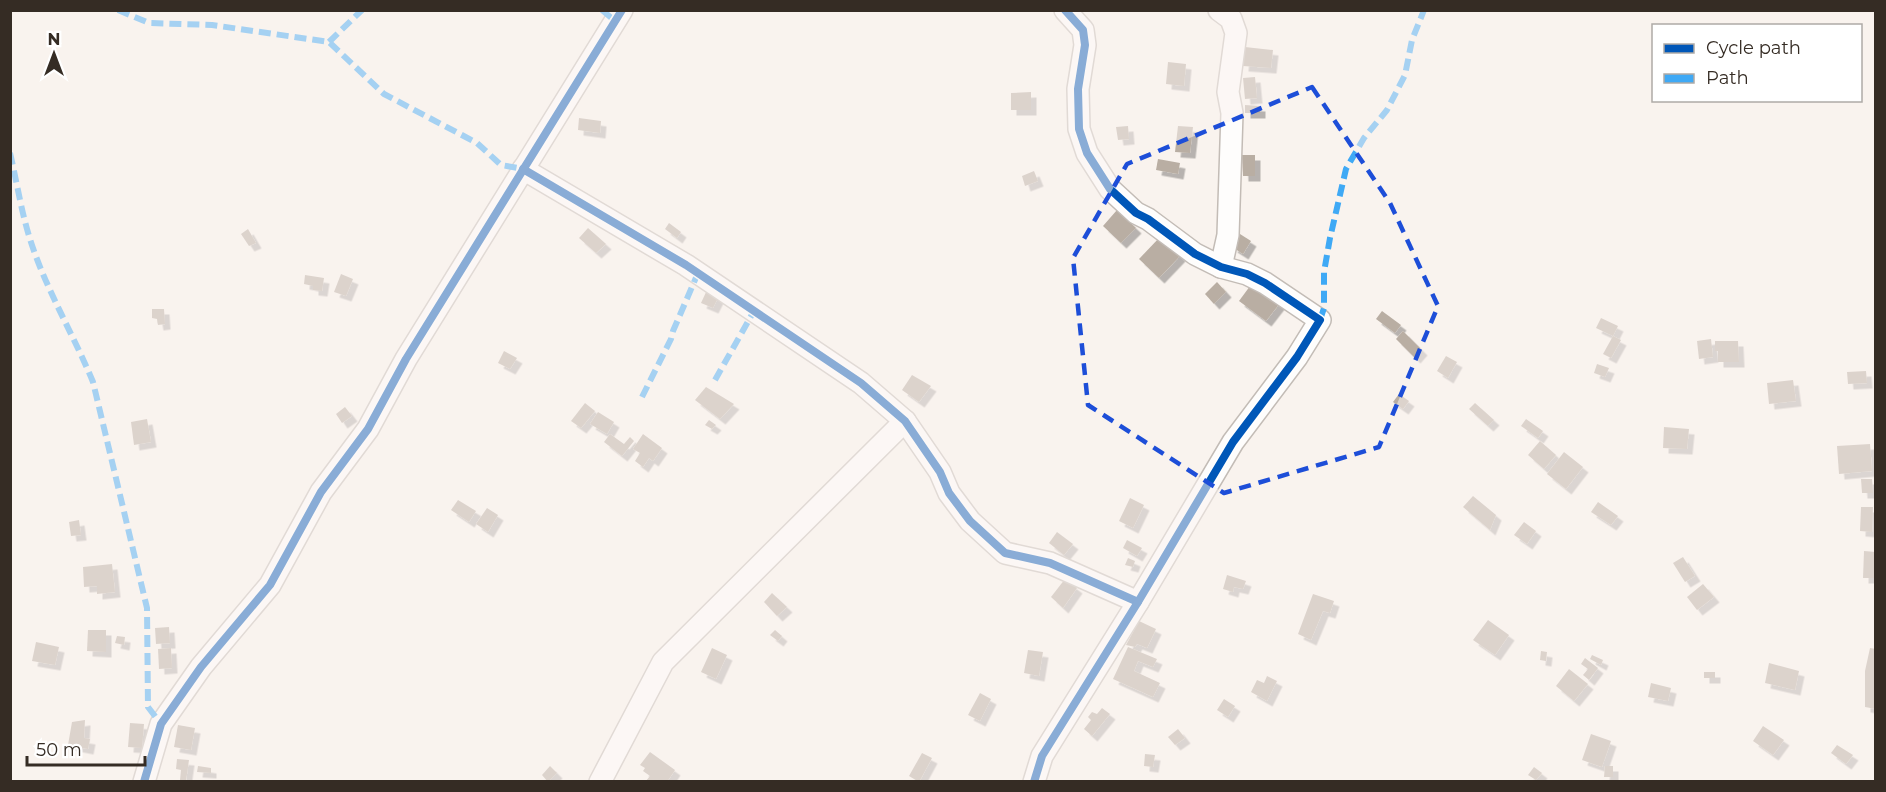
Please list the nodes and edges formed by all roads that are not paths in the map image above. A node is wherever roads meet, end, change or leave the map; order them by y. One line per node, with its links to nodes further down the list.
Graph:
1 (622, 10): 4 (street)
2 (1065, 10): 5 (street)
3 (1219, 10): 5 (street)
4 (523, 169): 6 (street); 8 (street)
5 (1221, 267): 7 (street)
6 (905, 421): 7 (street); 9 (street)
7 (1138, 602): 10 (street)
8 (144, 782)
9 (600, 782)
10 (1034, 782)

